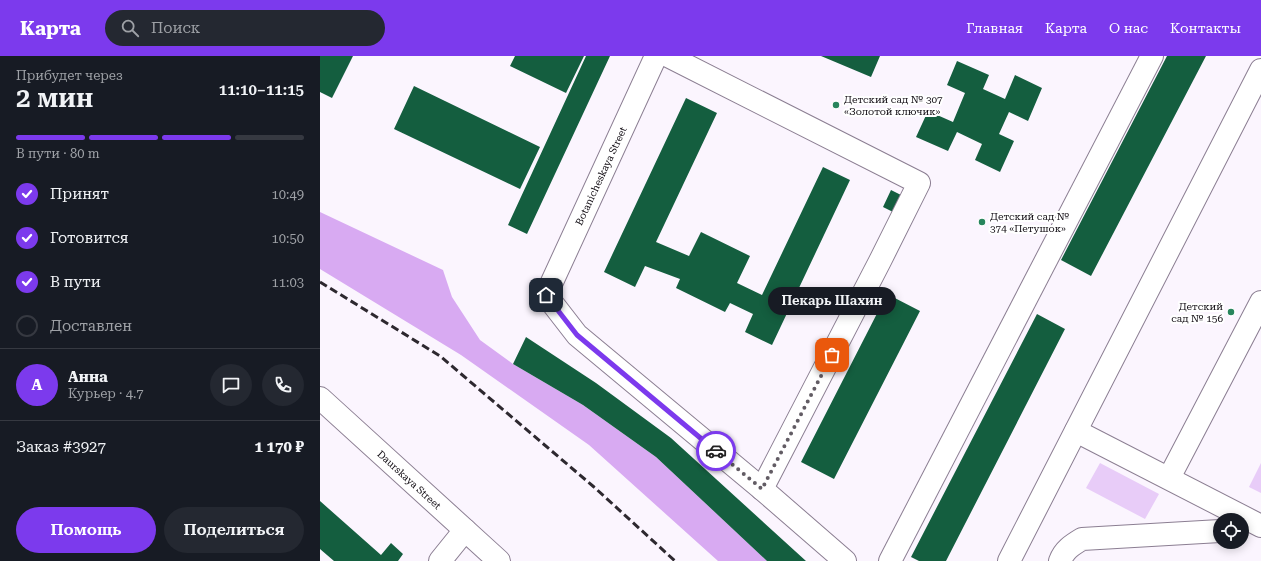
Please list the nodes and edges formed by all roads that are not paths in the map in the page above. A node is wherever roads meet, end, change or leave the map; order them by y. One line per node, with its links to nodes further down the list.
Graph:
1 (656, 56): 10 (street, Botanicheskaya Street)
2 (668, 56): 10 (street)
3 (1152, 56): 18 (street)
4 (1261, 70): 8 (street)
5 (1261, 302): 6 (street)
6 (1254, 332): 9 (street)
7 (320, 398): 13 (street, Daurskaya Street)
8 (1076, 431): 9 (street); 19 (street)
9 (1168, 478): 11 (street)
10 (762, 489): 17 (street)
11 (1261, 527): 12 (street)
12 (1249, 528)
13 (465, 530): 15 (street); 16 (street, Daurskaya Street)
14 (1213, 531): 20 (street)
15 (440, 561)
16 (499, 561)
17 (845, 561)
18 (890, 561)
19 (1009, 561)
20 (1060, 561)

